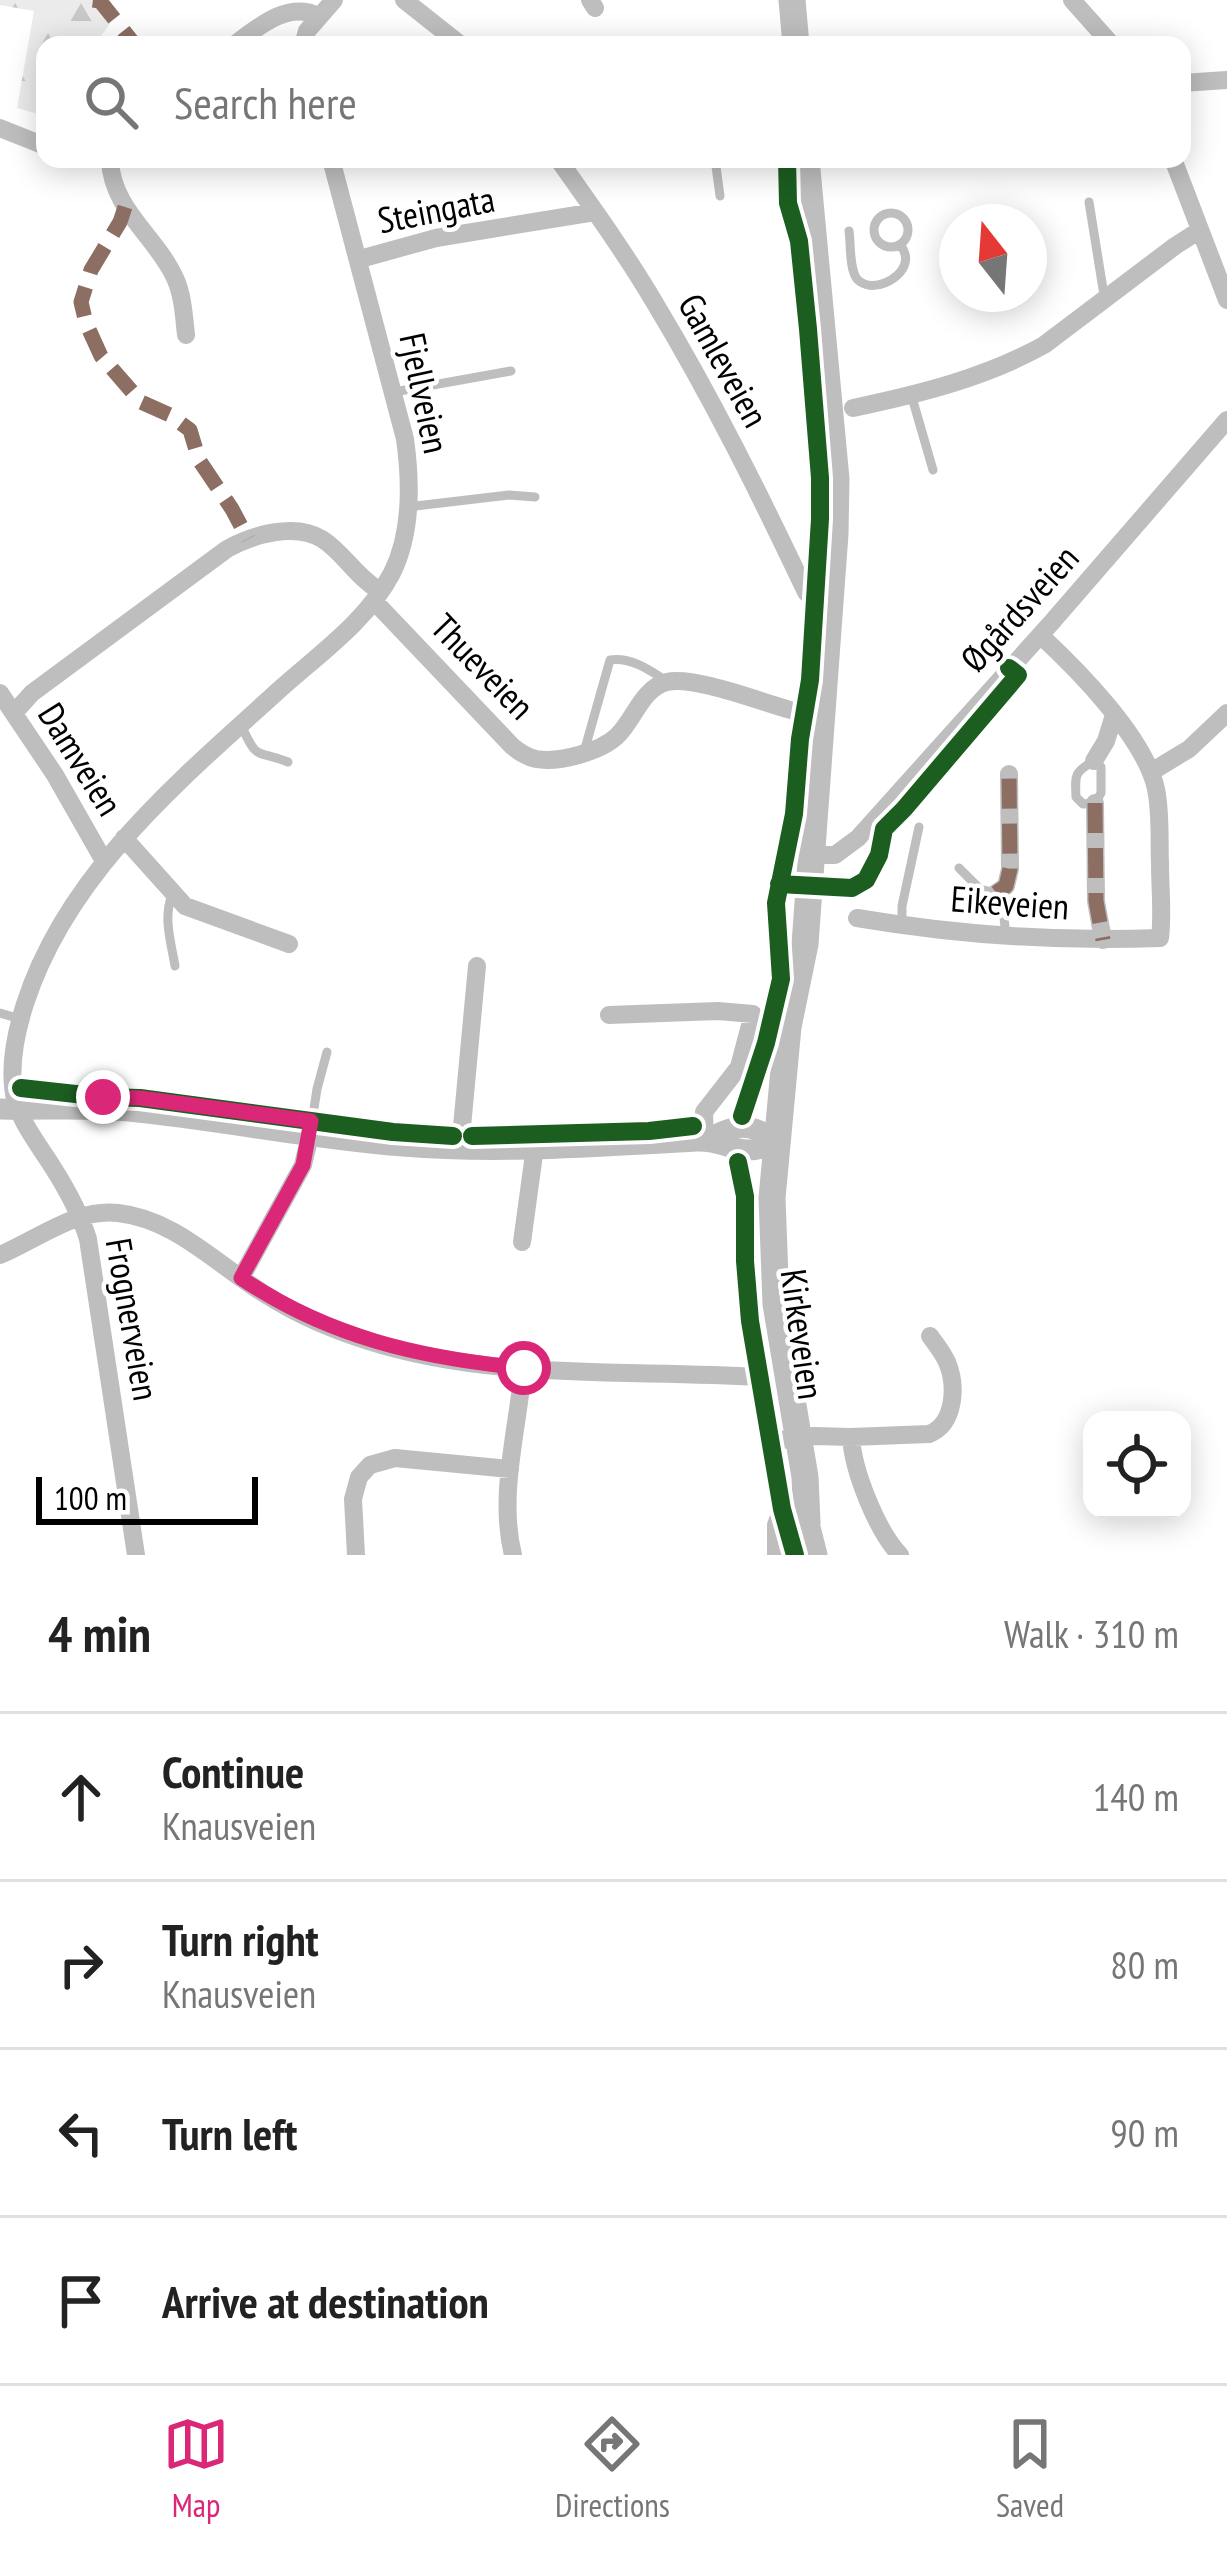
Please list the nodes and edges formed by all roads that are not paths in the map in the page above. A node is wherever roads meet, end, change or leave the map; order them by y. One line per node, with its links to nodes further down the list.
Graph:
1 (334, 0): 5 (street)
2 (404, 0): 8 (street)
3 (792, 0): 9 (main road)
4 (1072, 0): 10 (street)
5 (318, 16): 6 (street); 7 (street)
6 (246, 36)
7 (306, 36)
8 (450, 36)
9 (795, 36)
10 (1104, 36)
11 (1227, 80): 12 (street)
12 (1191, 82)
13 (0, 128): 14 (street)
14 (36, 142)
15 (113, 168): 30 (street)
16 (335, 168): 27 (street, Fjellveien)
17 (564, 168): 23 (street, Gamleveien)
18 (716, 168): 21 (lane)
19 (807, 168): 57 (main road, Kirkeveien)
20 (1176, 168): 24 (street)
21 (720, 196)
22 (1089, 202): 28 (lane)
23 (596, 212): 27 (street, Steingata); 40 (street, Gamleveien)
24 (1200, 230): 28 (street); 29 (street)
25 (850, 231): 26 (lane)
26 (901, 245)
27 (360, 259): 32 (street, Fjellveien)
28 (1108, 297): 33 (street)
29 (1227, 300)
30 (186, 335)
31 (512, 371): 32 (lane)
32 (394, 392): 38 (street, Fjellveien)
33 (911, 394): 34 (street); 36 (lane)
34 (853, 408)
35 (1227, 420): 41 (street, Øgårdsveien)
36 (933, 470)
37 (536, 497): 38 (lane)
38 (407, 507): 39 (street, Fjellveien)
39 (378, 596): 44 (street, Thueveien); 48 (street, Fjellveien); 49 (street, Thueveien)
40 (815, 602)
41 (1040, 635): 47 (street, Eikeveien); 57 (street, Øgårdsveien)
42 (668, 682): 46 (street); 49 (street); 49 (lane)
43 (0, 693): 44 (street, Damveien)
44 (14, 713): 58 (street, Damveien)
45 (1227, 713): 52 (street)
46 (805, 714)
47 (1114, 716): 50 (street); 52 (street, Eikeveien)
48 (241, 725): 51 (lane); 56 (street, Fjellveien)
49 (584, 752)
50 (1094, 761): 54 (lane); 54 (lane)
51 (288, 762)
52 (1151, 772): 65 (street, Eikeveien)
53 (1009, 774): 60 (street)
54 (1095, 803): 65 (street)
55 (919, 827): 63 (lane)
56 (124, 838): 58 (street, Fjellveien); 61 (street)
57 (813, 842): 76 (main road, Kirkeveien)
58 (104, 861): 71 (street, Fjellveien)
59 (959, 868): 60 (lane)
60 (996, 893): 64 (lane)
61 (172, 895): 66 (street); 67 (lane)
62 (857, 918): 63 (street, Eikeveien)
63 (902, 926): 64 (street, Eikeveien)
64 (1006, 937): 65 (street, Eikeveien)
65 (1103, 940)
66 (289, 944)
67 (175, 966)
68 (477, 966): 78 (street)
69 (0, 1013): 71 (lane)
70 (609, 1015): 75 (street)
71 (20, 1019): 73 (street, Fjellveien)
72 (327, 1052): 74 (lane)
73 (10, 1109): 74 (street); 79 (street, Frognerveien)
74 (310, 1135): 78 (street); 82 (street)
75 (705, 1141): 76 (street); 77 (street)
76 (766, 1141): 87 (main road, Kirkeveien)
77 (535, 1147): 78 (street); 80 (street)
78 (460, 1148)
79 (79, 1216): 81 (street); 82 (street); 90 (street, Frognerveien)
80 (522, 1242)
81 (0, 1255)
82 (241, 1278): 84 (street)
83 (930, 1336): 86 (street, Kirkeveien)
84 (524, 1368): 85 (street); 88 (street)
85 (758, 1377)
86 (851, 1437): 87 (street, Kirkeveien); 95 (street, Kirkeveien)
87 (790, 1438): 89 (main road, Kirkeveien)
88 (510, 1469): 91 (street); 92 (street)
89 (795, 1515): 93 (street, Kirkeveien); 94 (main road, Kirkeveien)
90 (136, 1555)
91 (356, 1555)
92 (513, 1555)
93 (776, 1555)
94 (814, 1555)
95 (901, 1555)

